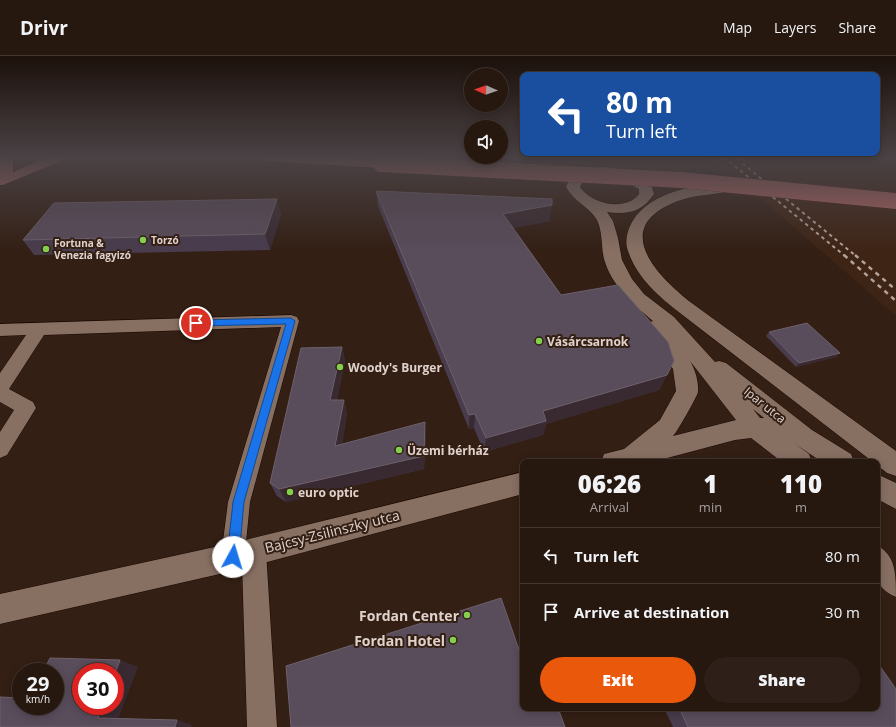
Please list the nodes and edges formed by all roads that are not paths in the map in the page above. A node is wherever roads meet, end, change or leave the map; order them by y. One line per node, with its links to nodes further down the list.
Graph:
1 (574, 188): 5 (street, Ipar utca)
2 (644, 188): 7 (street, Ipar utca)
3 (730, 188): 22 (street, bridge)
4 (766, 188): 6 (main road, bridge)
5 (589, 202): 7 (street, Ipar utca); 8 (street, Ipar utca)
6 (896, 202)
7 (628, 207): 8 (street)
8 (610, 238): 9 (street, Ipar utca)
9 (637, 298): 12 (street, Ipar utca); 18 (street)
10 (39, 329): 11 (street); 13 (street); 26 (street)
11 (0, 330)
12 (690, 345): 15 (street, Ipar utca); 16 (street, Ipar utca)
13 (0, 388)
14 (0, 393): 17 (street)
15 (745, 429): 16 (street); 19 (street); 20 (street, Ipar utca)
16 (804, 437): 21 (street, Ipar utca)
17 (0, 449)
18 (622, 459)
19 (625, 459)
20 (795, 459)
21 (837, 459)
22 (896, 465)
23 (520, 484): 26 (street, Bajcsy-Zsilinszky utca)
24 (880, 487): 25 (street)
25 (896, 497)
26 (244, 554): 29 (street, Bajcsy-Zsilinszky utca); 30 (street)
27 (880, 563): 28 (street)
28 (896, 583)
29 (0, 609)
30 (262, 727)

